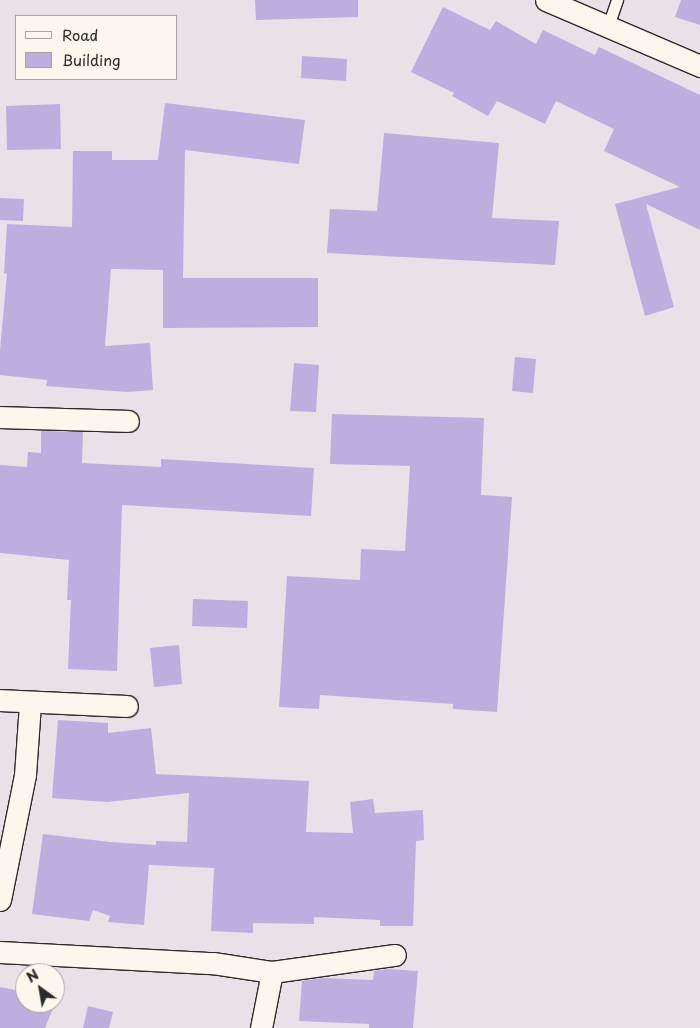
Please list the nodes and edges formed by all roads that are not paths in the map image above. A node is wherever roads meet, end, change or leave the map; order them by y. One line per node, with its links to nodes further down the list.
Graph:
1 (546, 0): 3 (street)
2 (617, 0): 3 (lane)
3 (608, 26): 4 (street)
4 (700, 66)
5 (0, 417): 6 (street)
6 (128, 421)
7 (0, 700): 8 (street)
8 (30, 703): 9 (street); 10 (street)
9 (127, 706)
10 (0, 900)
11 (0, 952): 13 (street)
12 (395, 955): 13 (street)
13 (272, 972): 14 (street)
14 (261, 1028)

